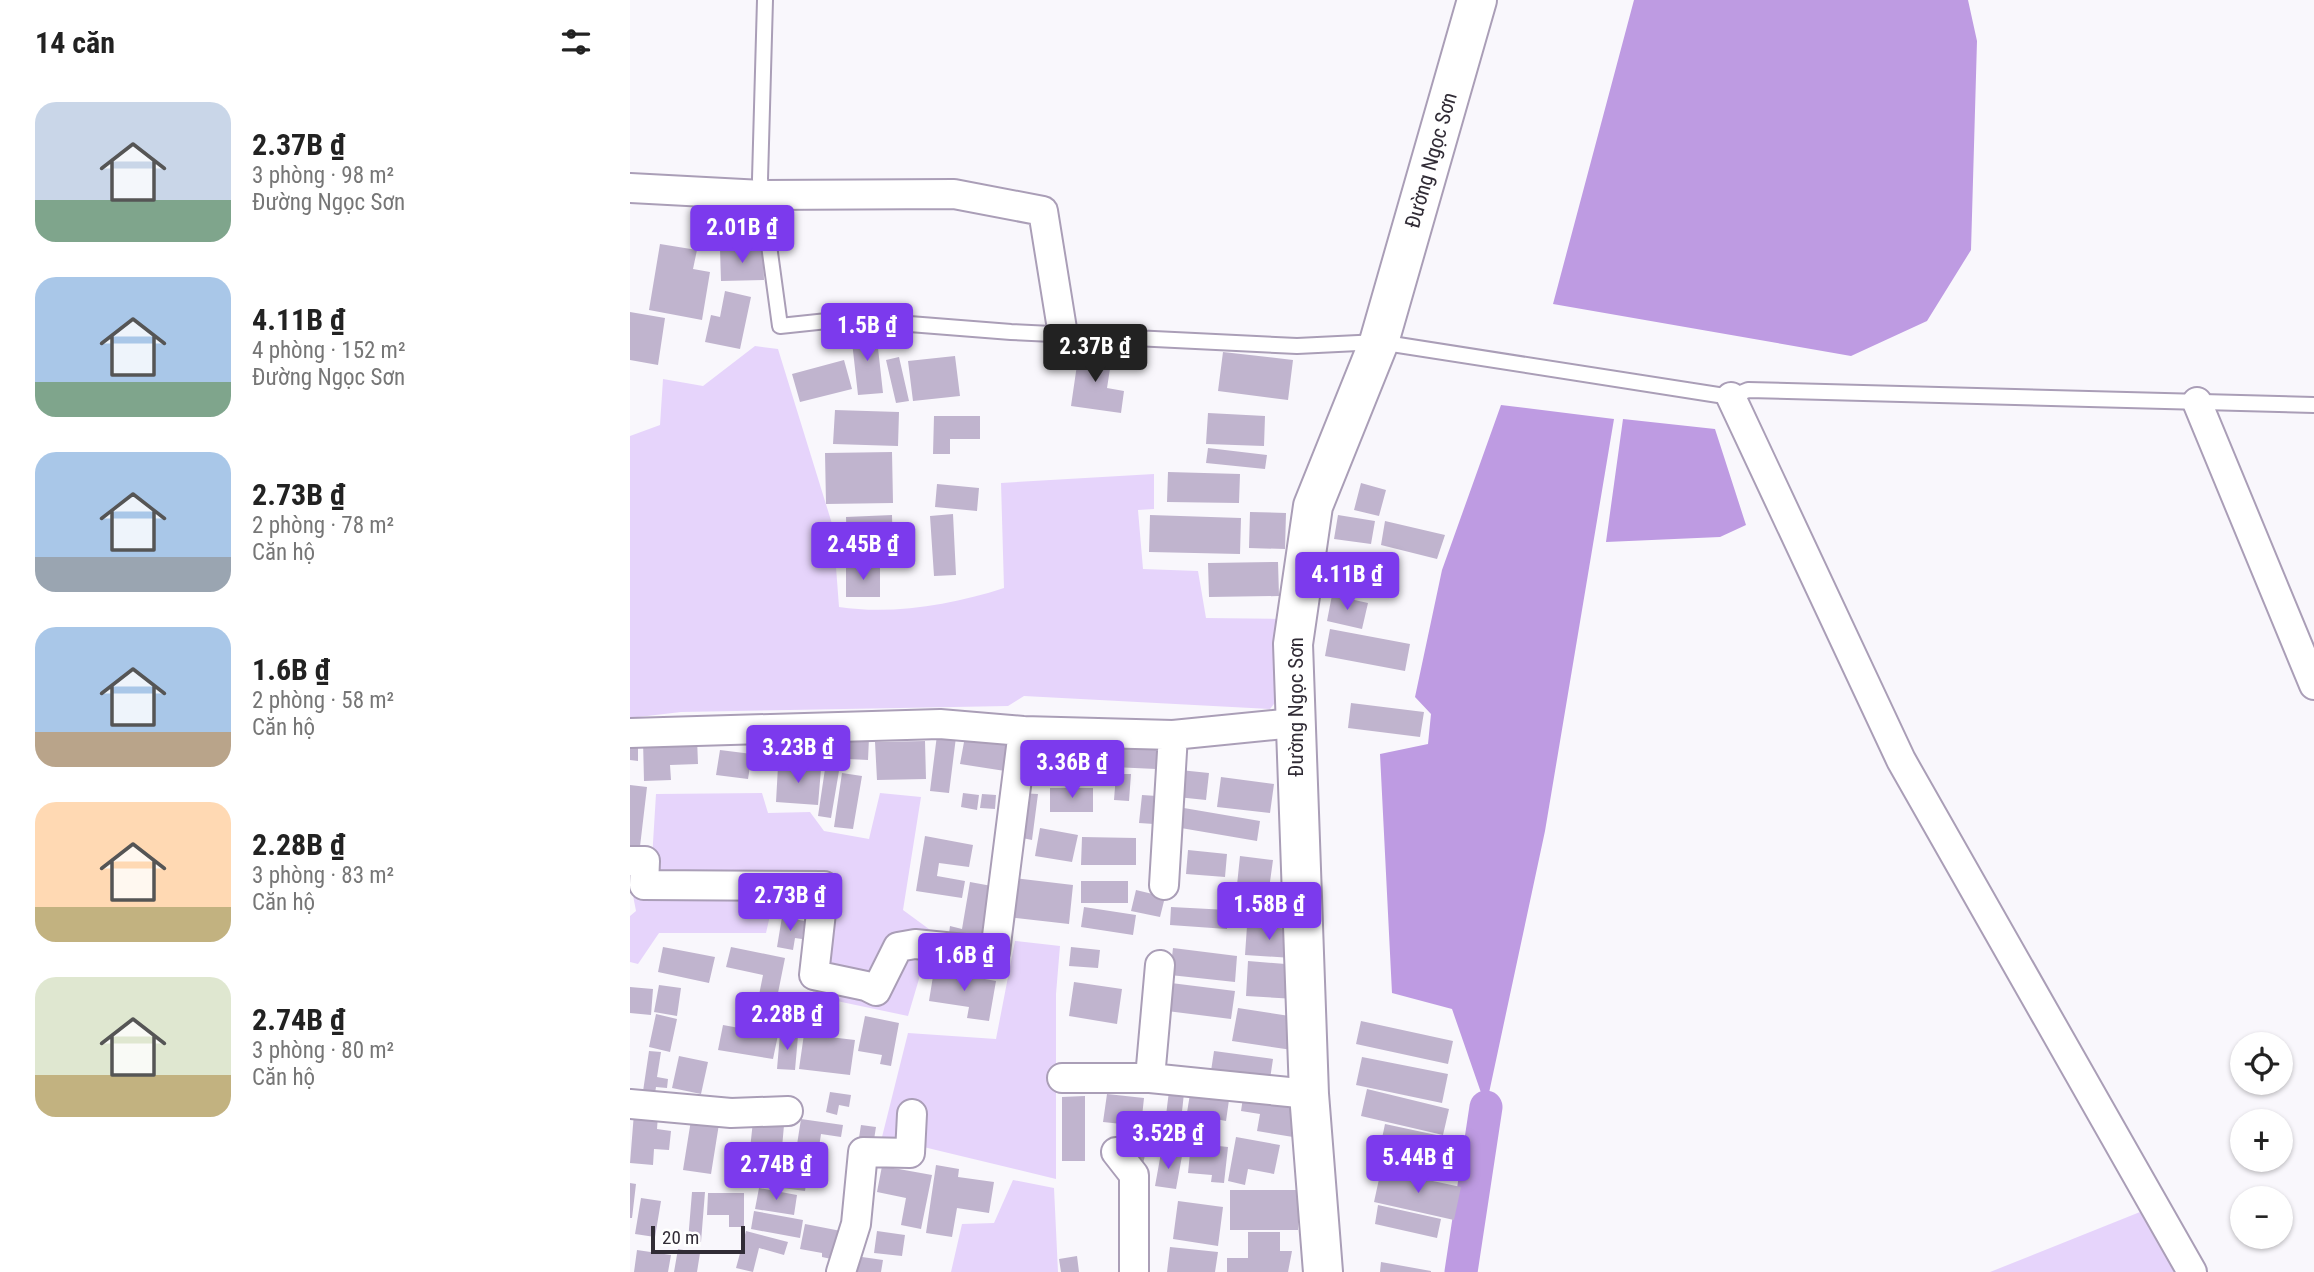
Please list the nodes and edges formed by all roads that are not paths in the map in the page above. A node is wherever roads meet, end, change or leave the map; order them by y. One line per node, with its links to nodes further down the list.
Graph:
1 (765, 0): 4 (lane)
2 (1477, 0): 6 (main road, Đường Ngọc Sơn)
3 (630, 188): 4 (street)
4 (762, 195): 5 (street); 5 (lane)
5 (1063, 335): 6 (lane)
6 (1379, 342): 7 (lane); 11 (main road, Đường Ngọc Sơn)
7 (1731, 397): 8 (lane); 28 (street)
8 (2197, 402): 9 (lane); 10 (street)
9 (2314, 405)
10 (2314, 685)
11 (1294, 723): 14 (street); 20 (main road, Đường Ngọc Sơn)
12 (1023, 731): 13 (street); 14 (street); 15 (street)
13 (630, 733)
14 (1172, 735): 16 (street)
15 (630, 861)
16 (1164, 885)
17 (1160, 965): 19 (street)
18 (1062, 1078): 19 (street)
19 (1150, 1078): 20 (street)
20 (1309, 1094): 27 (main road, Đường Ngọc Sơn)
21 (630, 1104): 22 (street)
22 (788, 1111)
23 (912, 1114): 25 (street)
24 (1116, 1152): 26 (street)
25 (841, 1272)
26 (1134, 1272)
27 (1323, 1272)
28 (2192, 1272)

